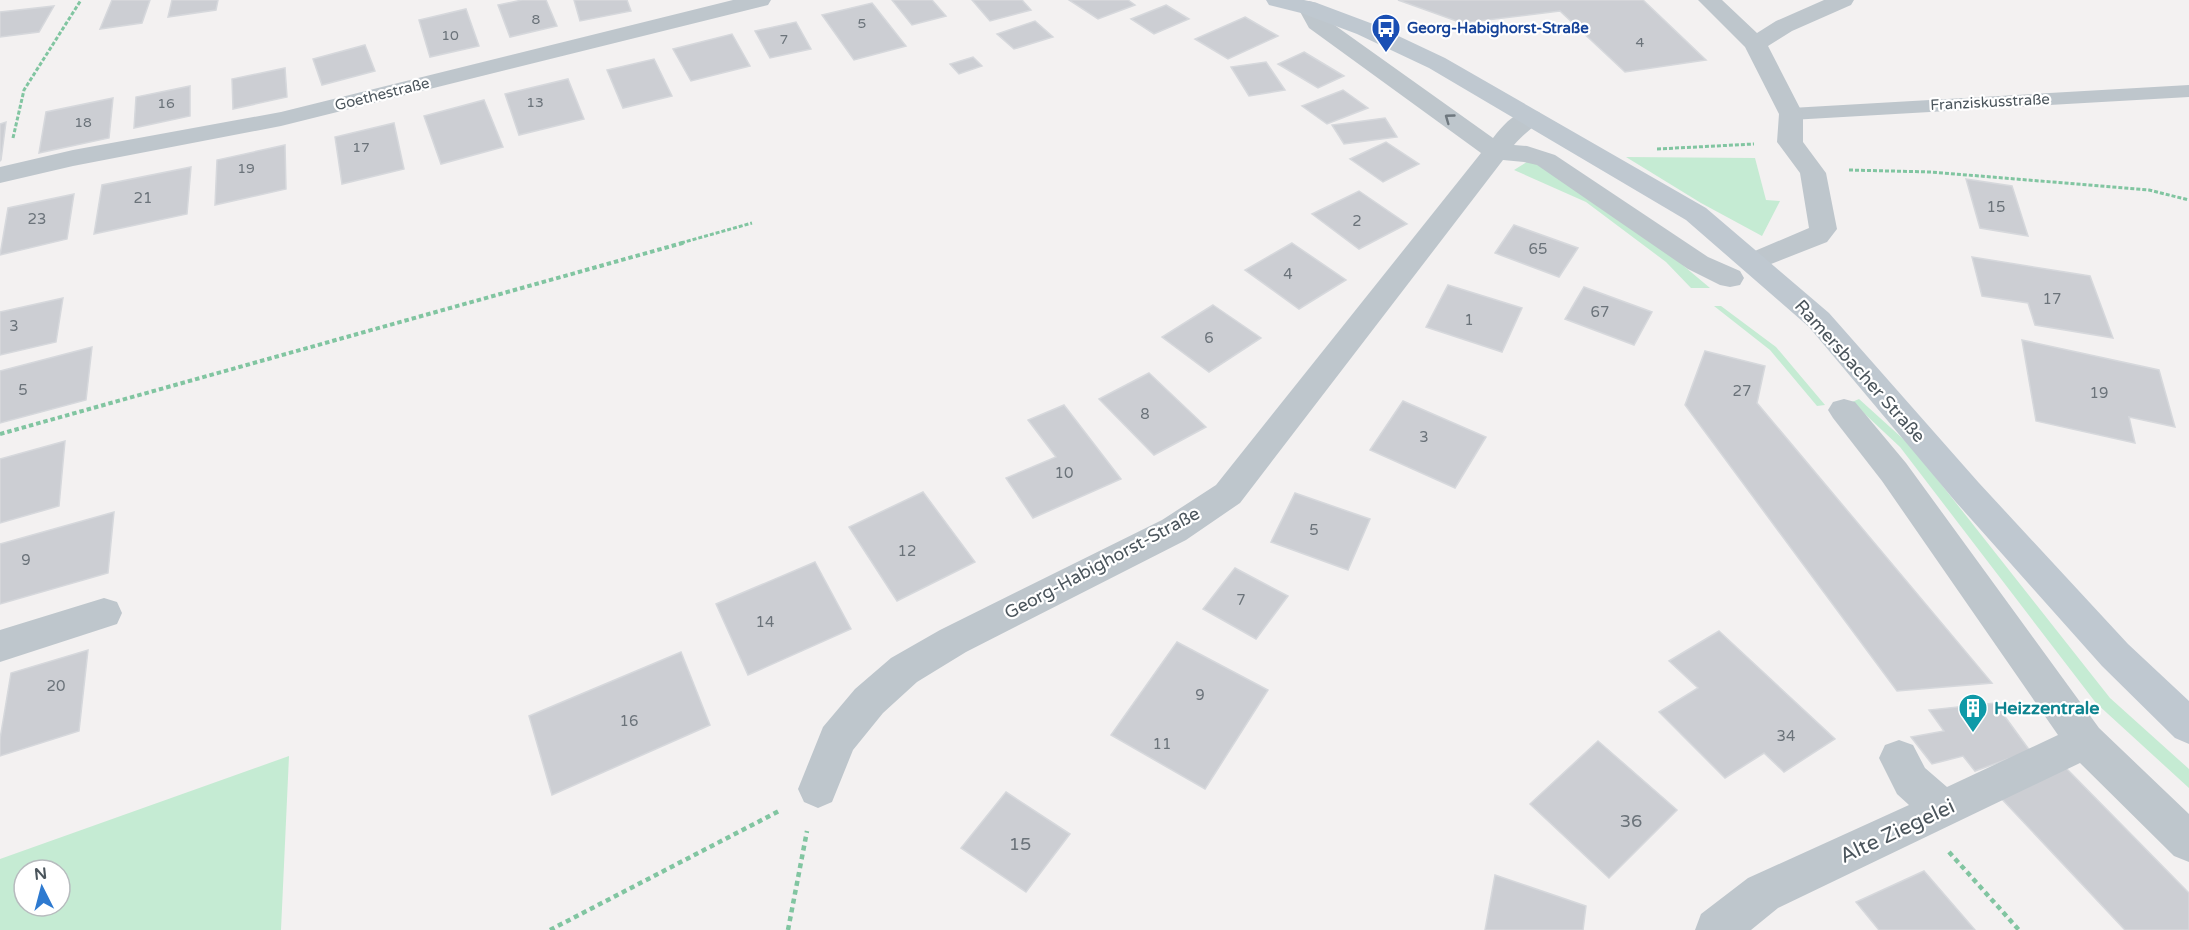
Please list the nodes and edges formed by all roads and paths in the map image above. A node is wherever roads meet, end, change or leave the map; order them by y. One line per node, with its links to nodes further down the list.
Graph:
1 (81, 0): 15 (path)
2 (760, 0): 15 (street, Goethestraße)
3 (1277, 0): 6 (main road, Ramersbacher Straße)
4 (1708, 0): 7 (street)
5 (1843, 0): 7 (street)
6 (1310, 8): 10 (main road, Ramersbacher Straße); 12 (street, one-way to 6)
7 (1755, 44): 9 (street)
8 (2189, 91): 9 (lane, Franziskusstraße)
9 (1791, 114): 11 (street)
10 (1530, 117): 12 (street, Georg-Habighorst-Straße); 13 (main road, Ramersbacher Straße)
11 (1790, 142): 13 (path); 14 (street)
12 (1497, 152): 18 (street); 26 (street, Georg-Habighorst-Straße)
13 (1600, 158): 18 (main road, Ramersbacher Straße)
14 (1813, 173): 16 (path); 18 (street)
15 (1, 183)
16 (2189, 200)
17 (752, 223): 20 (path)
18 (1742, 270): 23 (main road, Ramersbacher Straße)
19 (1844, 410): 24 (street)
20 (0, 434)
21 (104, 613): 22 (street)
22 (0, 646)
23 (2189, 726)
24 (2085, 741): 27 (street, Alte Ziegelei); 28 (street)
25 (1899, 758): 27 (street)
26 (818, 789): 29 (path); 30 (path)
27 (1932, 815): 31 (street, Alte Ziegelei); 32 (path)
28 (2189, 842)
29 (550, 930)
30 (788, 930)
31 (1717, 930)
32 (2019, 930)

